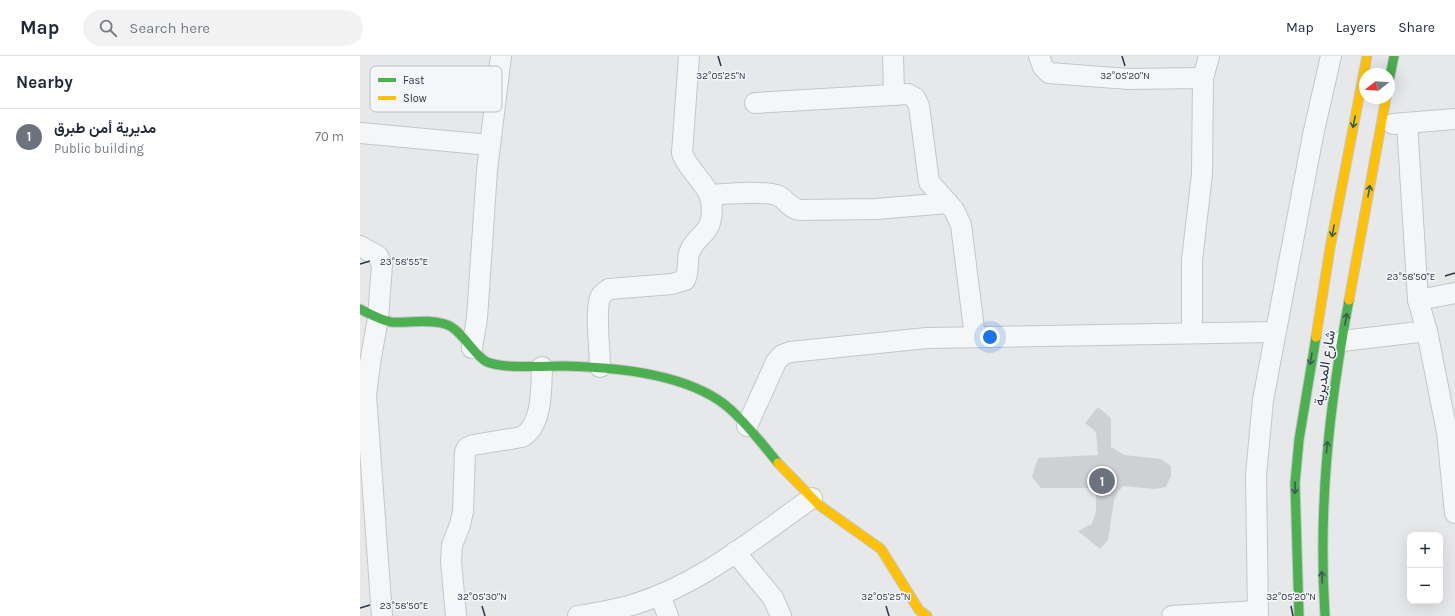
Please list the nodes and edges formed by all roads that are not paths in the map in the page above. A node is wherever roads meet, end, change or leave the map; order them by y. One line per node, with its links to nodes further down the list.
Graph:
1 (501, 56): 9 (street)
2 (689, 56): 21 (street)
3 (893, 56): 12 (street)
4 (1039, 56): 11 (street)
5 (1209, 56): 11 (street)
6 (1331, 56): 29 (street)
7 (1367, 56): 50 (main road, شارع المديرية, one-way to 50)
8 (1394, 56): 10 (main road)
9 (500, 66)
10 (1392, 68)
11 (1203, 78): 30 (street)
12 (894, 96): 13 (street); 22 (street)
13 (755, 103)
14 (1385, 104): 18 (main road, شارع المديرية)
15 (494, 112): 20 (street)
16 (1455, 119): 17 (street)
17 (1407, 123): 18 (street); 25 (street)
18 (1380, 126): 32 (main road, شارع المديرية, one-way to 18)
19 (360, 133): 20 (street)
20 (490, 145): 33 (street)
21 (710, 195): 22 (street); 35 (street)
22 (948, 203): 31 (street)
23 (360, 246): 27 (street)
24 (1455, 293): 25 (street)
25 (1418, 300): 28 (street)
26 (360, 309): 27 (main road)
27 (378, 318): 33 (main road); 43 (street)
28 (1426, 331): 32 (street); 37 (street)
29 (1274, 332): 30 (street); 42 (street)
30 (1192, 333): 31 (street)
31 (975, 337): 36 (street)
32 (1342, 341): 51 (main road, شارع المديرية, one-way to 32)
33 (472, 348): 34 (main road)
34 (542, 367): 35 (main road); 44 (street)
35 (600, 367): 36 (main road)
36 (747, 426): 38 (main road)
37 (1451, 431): 39 (street)
38 (812, 498): 40 (street); 48 (main road)
39 (1455, 513)
40 (735, 552): 41 (street); 47 (street)
41 (660, 595): 45 (street); 46 (street)
42 (1258, 614): 49 (street)
43 (382, 616)
44 (456, 616)
45 (578, 616)
46 (668, 616)
47 (781, 616)
48 (927, 616)
49 (1172, 616)
50 (1299, 616)
51 (1325, 616)

